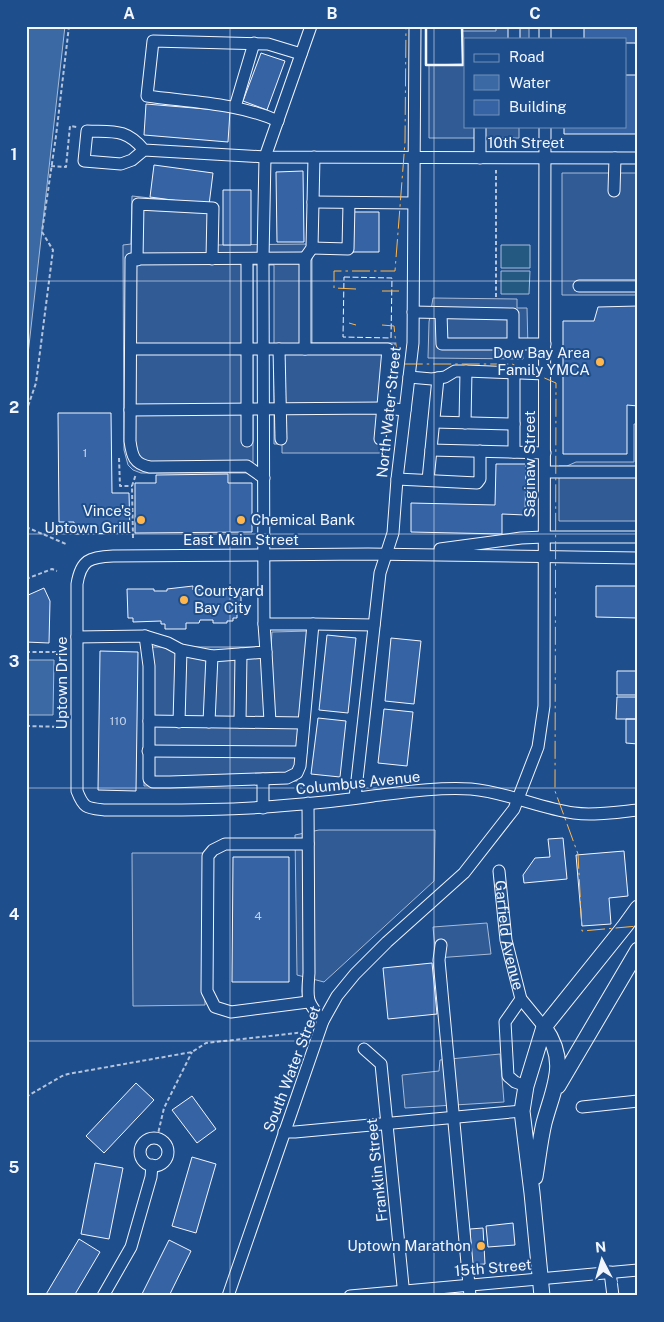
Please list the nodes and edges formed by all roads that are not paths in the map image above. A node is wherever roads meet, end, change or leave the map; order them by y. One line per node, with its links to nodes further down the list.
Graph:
1 (311, 26): 4 (street)
2 (415, 26): 12 (street, North Water Street)
3 (254, 43): 4 (street); 5 (street); 5 (street)
4 (301, 54): 6 (street)
5 (235, 108): 6 (street)
6 (278, 120): 10 (street)
7 (480, 128): 13 (street)
8 (544, 128): 16 (street, Saginaw Street)
9 (144, 150): 9 (street); 10 (street, 10th Street)
10 (265, 157): 11 (street, 10th Street); 22 (street)
11 (314, 157): 12 (street, 10th Street); 18 (street)
12 (413, 157): 13 (street, 10th Street); 20 (street, North Water Street)
13 (480, 158): 16 (street, 10th Street)
14 (615, 158): 15 (street, 10th Street); 16 (street, 10th Street); 17 (street)
15 (638, 158)
16 (544, 159): 32 (street, Saginaw Street)
17 (614, 191)
18 (313, 202): 19 (street); 21 (street)
19 (349, 203): 20 (street); 21 (street)
20 (413, 203): 29 (street, North Water Street)
21 (312, 248): 23 (street)
22 (263, 258): 23 (street); 25 (street); 37 (street)
23 (305, 258): 35 (street)
24 (212, 259): 25 (street); 26 (street); 26 (street)
25 (247, 259): 36 (street)
26 (137, 260): 33 (street)
27 (579, 286): 28 (street)
28 (638, 286)
29 (413, 312): 30 (street); 41 (street, North Water Street)
30 (442, 313): 31 (street); 31 (street)
31 (514, 343): 32 (street)
32 (545, 344): 40 (street, Saginaw Street)
33 (131, 349): 36 (street); 47 (street)
34 (279, 349): 35 (street); 37 (street); 46 (street)
35 (305, 349): 43 (street)
36 (247, 350): 37 (street); 44 (street)
37 (264, 350): 45 (street)
38 (466, 371): 39 (street); 42 (street); 50 (street)
39 (514, 372): 40 (street); 51 (street)
40 (545, 374): 58 (street, Saginaw Street)
41 (408, 378): 42 (street); 48 (street, North Water Street)
42 (438, 378): 49 (street)
43 (383, 408): 46 (street); 48 (street); 52 (street)
44 (247, 409): 45 (street); 47 (street); 53 (street)
45 (264, 409): 46 (street); 61 (street)
46 (280, 409): 54 (street)
47 (130, 410): 61 (street)
48 (405, 410): 62 (street, North Water Street)
49 (434, 422): 50 (street); 55 (street)
50 (465, 423): 51 (street)
51 (514, 424): 57 (street)
52 (380, 438)
53 (247, 440)
54 (281, 440)
55 (431, 450): 56 (street); 63 (street)
56 (480, 451): 57 (street); 63 (street)
57 (514, 452): 58 (street)
58 (545, 453): 59 (street, Saginaw Street)
59 (545, 472): 60 (street); 64 (street, Saginaw Street)
60 (638, 472)
61 (264, 478): 66 (street)
62 (397, 479): 63 (street); 67 (street, North Water Street)
63 (428, 480)
64 (544, 537): 65 (street, East Main Street); 68 (street, East Main Street); 69 (street, Saginaw Street)
65 (638, 537)
66 (264, 554): 67 (street, East Main Street); 71 (street, East Main Street); 72 (street)
67 (386, 554): 68 (street, East Main Street); 74 (street, North Water Street)
68 (402, 554): 69 (street, East Main Street)
69 (544, 558): 70 (street, East Main Street); 91 (street, Saginaw Street)
70 (638, 558)
71 (83, 564): 76 (street, Uptown Drive)
72 (264, 624): 73 (street); 78 (street)
73 (313, 624): 74 (street); 86 (street)
74 (374, 625): 90 (street, North Water Street)
75 (145, 636): 76 (street); 77 (street); 81 (street)
76 (77, 637): 92 (street, Uptown Drive)
77 (181, 650): 80 (street); 82 (street)
78 (266, 652): 79 (street); 85 (street)
79 (241, 654): 80 (street); 84 (street)
80 (212, 656): 83 (street)
81 (149, 721): 82 (street); 87 (street)
82 (179, 722): 83 (street)
83 (209, 722): 84 (street)
84 (240, 722): 85 (street)
85 (270, 722): 86 (street)
86 (303, 723): 88 (street)
87 (148, 751): 88 (street); 89 (street)
88 (301, 752): 89 (street)
89 (263, 779): 94 (street)
90 (355, 798): 91 (street, Columbus Avenue); 93 (street, Columbus Avenue)
91 (519, 798): 95 (street, Columbus Avenue); 103 (street, South Water Street)
92 (81, 802): 94 (street, Columbus Avenue)
93 (308, 804): 94 (street, Columbus Avenue); 96 (street)
94 (263, 808)
95 (638, 810)
96 (308, 844): 102 (street); 102 (street)
97 (499, 871): 101 (street, Garfield Avenue)
98 (638, 908): 104 (main road)
99 (441, 945): 111 (street)
100 (638, 950): 107 (main road)
101 (521, 999): 104 (street, Garfield Avenue); 106 (street, Garfield Avenue)
102 (308, 1002): 103 (street)
103 (323, 1021): 113 (street, South Water Street)
104 (544, 1027): 106 (main road); 107 (main road)
105 (364, 1050): 112 (street, Franklin Street)
106 (526, 1086): 110 (main road)
107 (554, 1091): 115 (main road)
108 (638, 1102): 109 (street)
109 (582, 1107)
110 (522, 1111): 111 (street); 115 (main road)
111 (454, 1117): 112 (street); 119 (street)
112 (388, 1124): 113 (street); 120 (street, Franklin Street)
113 (284, 1132): 123 (street, South Water Street)
114 (152, 1166): 114 (street); 122 (street)
115 (532, 1193): 118 (main road)
116 (638, 1270): 117 (street, 15th Street)
117 (610, 1272): 118 (street, 15th Street); 126 (street)
118 (540, 1278): 119 (street, 15th Street); 125 (main road)
119 (469, 1290): 120 (street, 15th Street)
120 (404, 1294): 121 (street, 15th Street)
121 (370, 1295): 124 (street, 15th Street)
122 (103, 1296)
123 (228, 1296)
124 (350, 1296)
125 (542, 1296)
126 (613, 1296)

